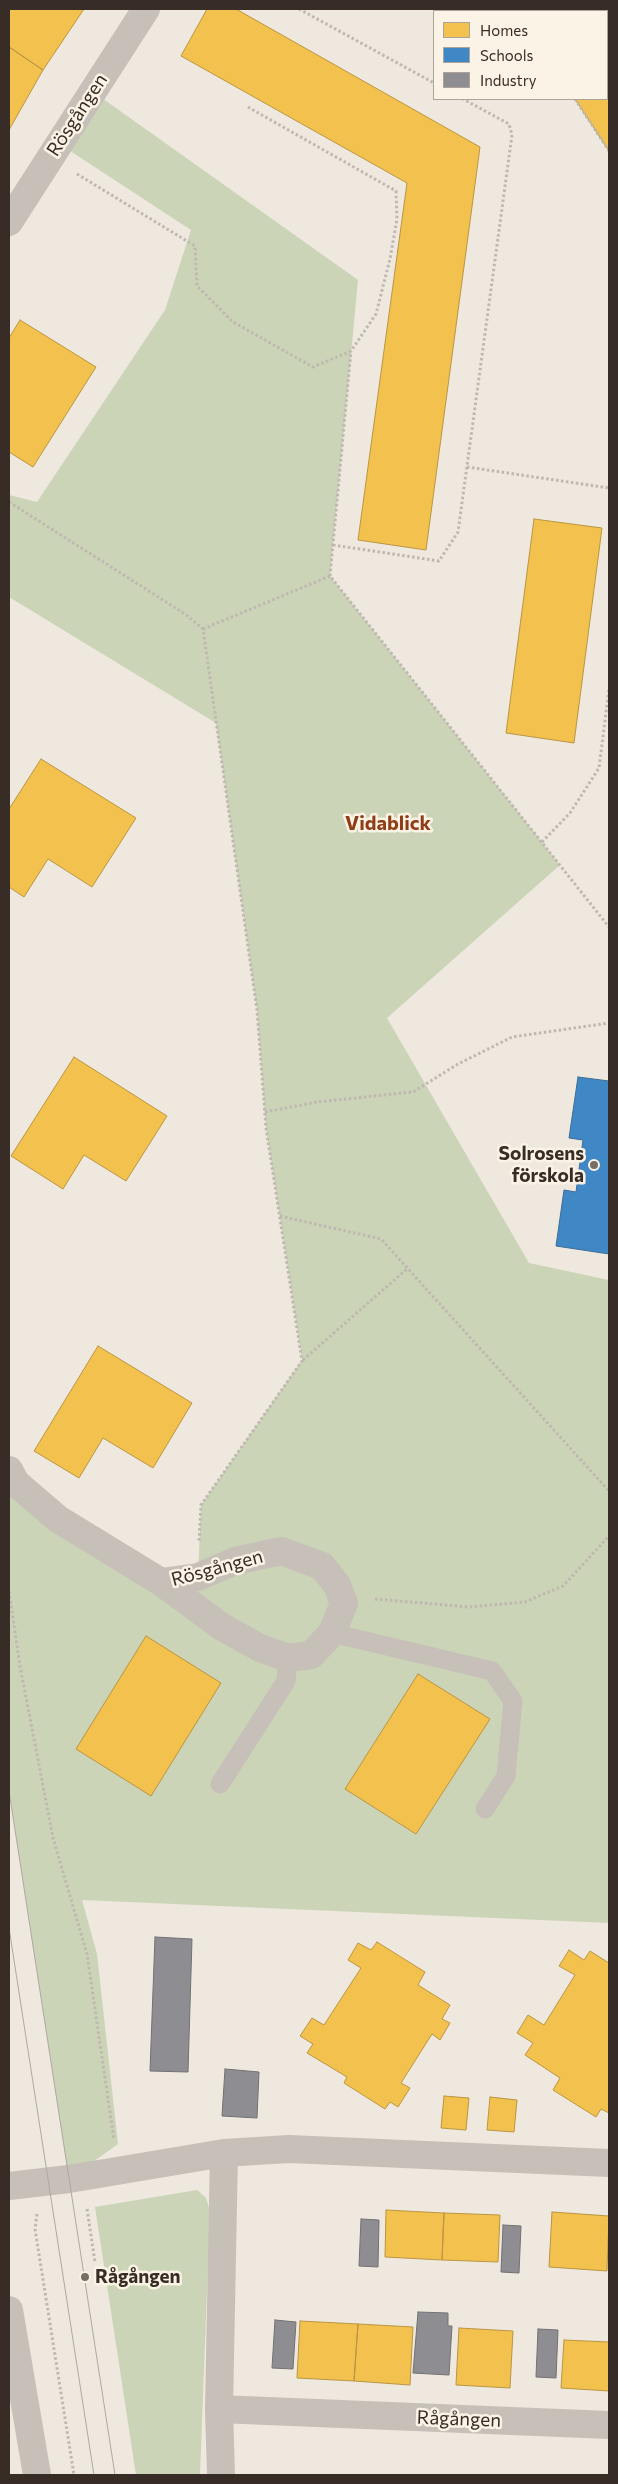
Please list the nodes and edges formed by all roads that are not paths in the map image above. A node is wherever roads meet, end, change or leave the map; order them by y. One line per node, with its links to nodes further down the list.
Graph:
1 (146, 9): 2 (street, Rösgången)
2 (9, 222)
3 (9, 1470): 4 (street, Rösgången)
4 (161, 1582): 5 (street, Rösgången); 6 (street, Rösgången)
5 (332, 1633): 6 (street, Rösgången); 8 (lane)
6 (288, 1658): 7 (lane)
7 (220, 1784)
8 (485, 1809)
9 (224, 2153): 10 (street); 11 (street); 13 (street)
10 (609, 2163)
11 (9, 2186)
12 (9, 2310): 15 (street)
13 (219, 2409): 14 (street, Rågången); 16 (street)
14 (609, 2425)
15 (37, 2475)
16 (221, 2475)

